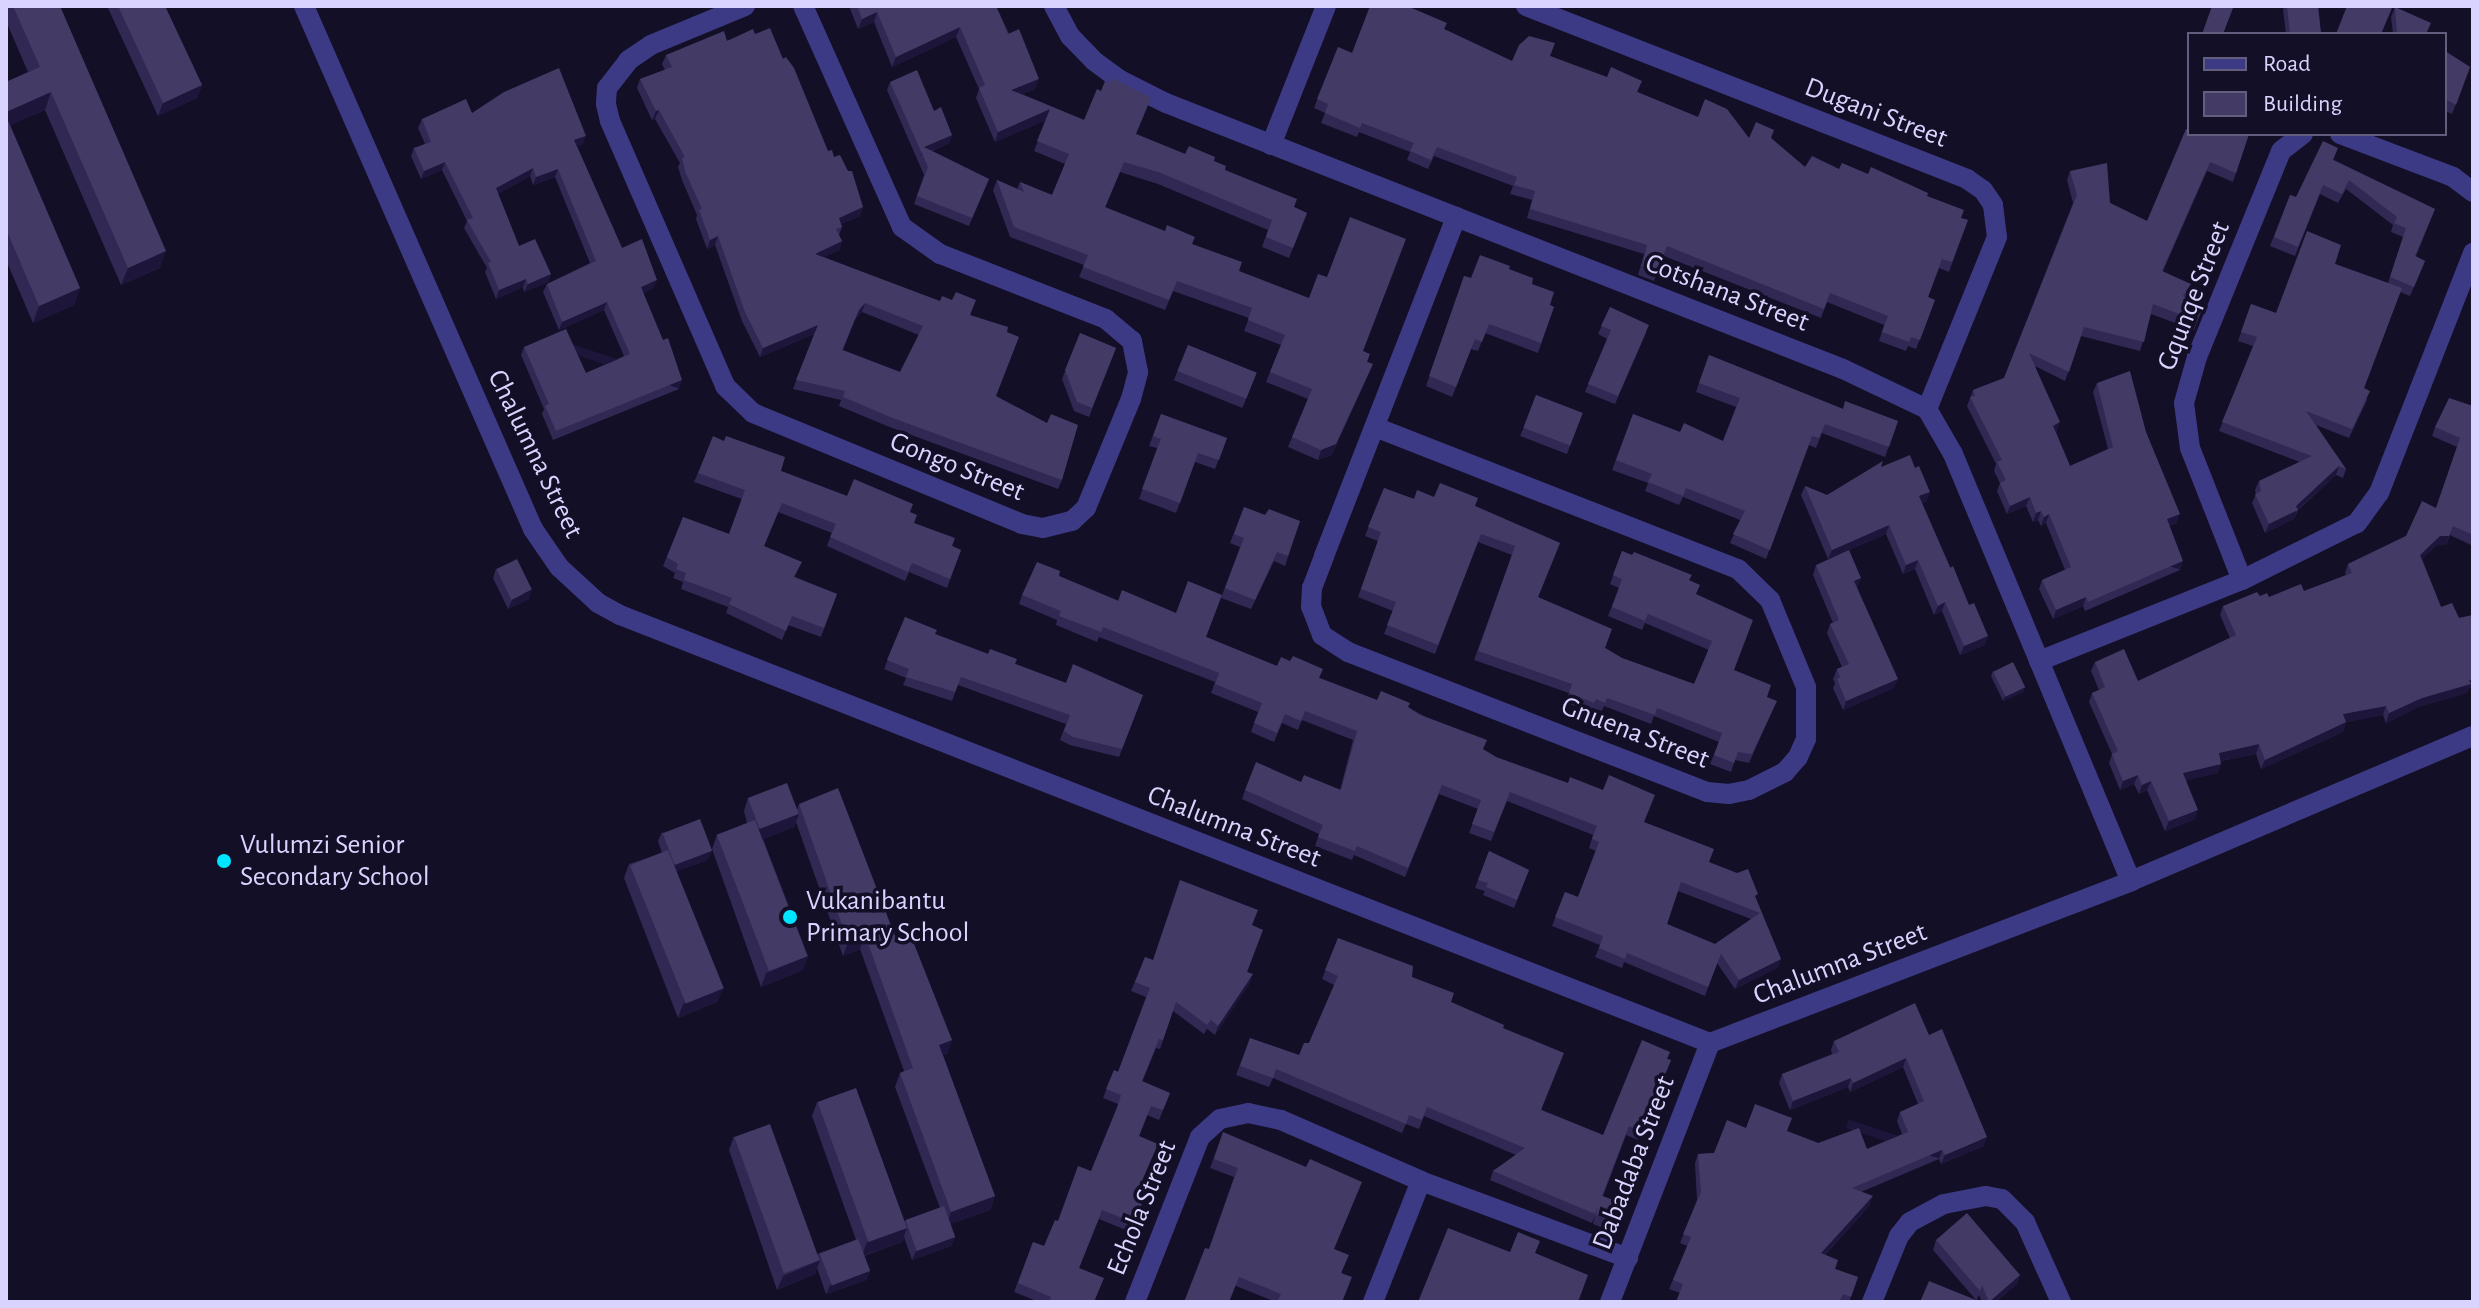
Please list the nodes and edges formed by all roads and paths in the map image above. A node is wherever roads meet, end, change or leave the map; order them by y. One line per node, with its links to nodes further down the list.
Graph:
1 (304, 6): 19 (street, Chalumna Street)
2 (745, 6): 3 (street, Gongo Street)
3 (803, 6)
4 (1054, 6): 9 (street, Cotshana Street)
5 (1326, 6): 9 (street)
6 (1526, 6): 13 (street, Dugani Street)
7 (2300, 136): 15 (street, Gqunqe Street)
8 (2345, 136): 10 (street)
9 (1271, 145): 11 (street, Cotshana Street)
10 (2473, 192)
11 (1456, 217): 13 (street, Cotshana Street); 14 (street, Gnuena Street)
12 (2473, 253): 15 (street)
13 (1927, 409): 16 (street)
14 (1375, 427): 14 (street, Gnuena Street)
15 (2242, 580): 16 (street)
16 (2039, 661): 18 (street)
17 (2473, 736): 18 (street, Chalumna Street)
18 (2131, 881): 19 (street, Chalumna Street)
19 (1710, 1043): 21 (street, Dabadaba Street)
20 (1421, 1181): 21 (street, Echola Street); 22 (street, Echola Street); 23 (street)
21 (1628, 1258): 24 (street, Dabadaba Street)
22 (1135, 1302)
23 (1373, 1302)
24 (1610, 1302)
25 (1872, 1302): 26 (street)
26 (2061, 1302)

